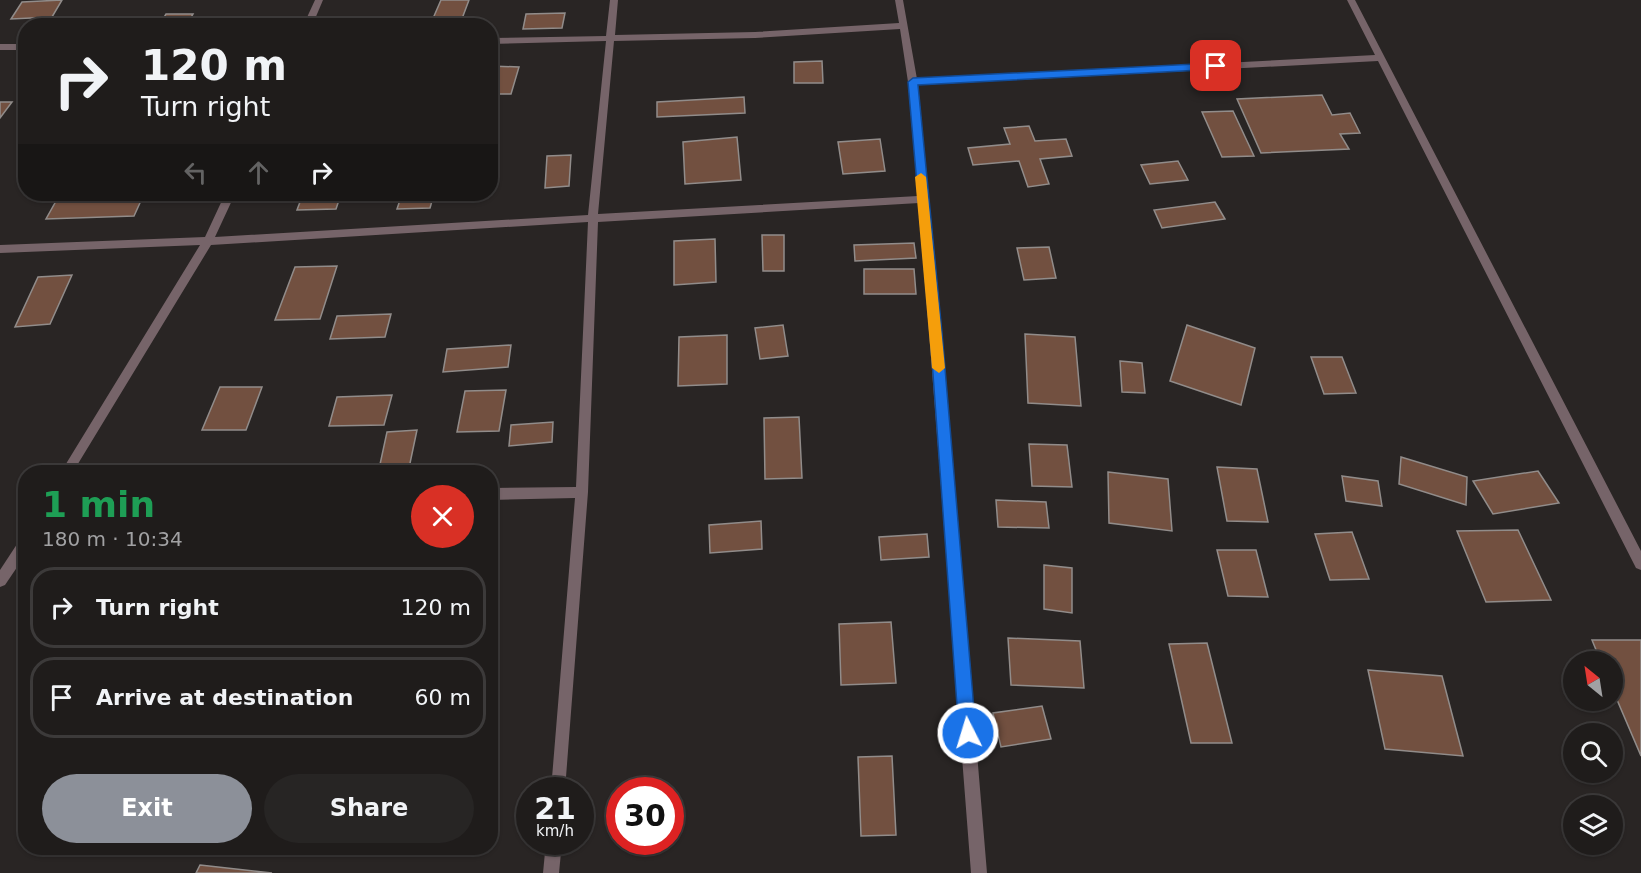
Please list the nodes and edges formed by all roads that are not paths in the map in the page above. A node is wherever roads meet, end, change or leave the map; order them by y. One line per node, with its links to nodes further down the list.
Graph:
1 (319, 0): 5 (street)
2 (614, 0): 7 (street)
3 (899, 0): 6 (street)
4 (1352, 0): 11 (street)
5 (311, 18)
6 (901, 26): 7 (street); 12 (street)
7 (611, 39): 8 (street); 15 (street)
8 (498, 42)
9 (0, 47): 10 (street)
10 (18, 47)
11 (1379, 58): 12 (street); 24 (street)
12 (913, 82): 13 (street)
13 (922, 199): 15 (street); 29 (street)
14 (227, 201): 16 (street)
15 (593, 217): 16 (street); 19 (street)
16 (208, 241): 17 (street); 18 (street)
17 (0, 249)
18 (71, 465)
19 (582, 492): 20 (street); 26 (street)
20 (498, 494)
21 (18, 554): 23 (street)
22 (0, 557): 23 (street)
23 (16, 557): 25 (street)
24 (1641, 564)
25 (0, 581)
26 (559, 777)
27 (553, 855): 28 (street)
28 (551, 873)
29 (979, 873)

